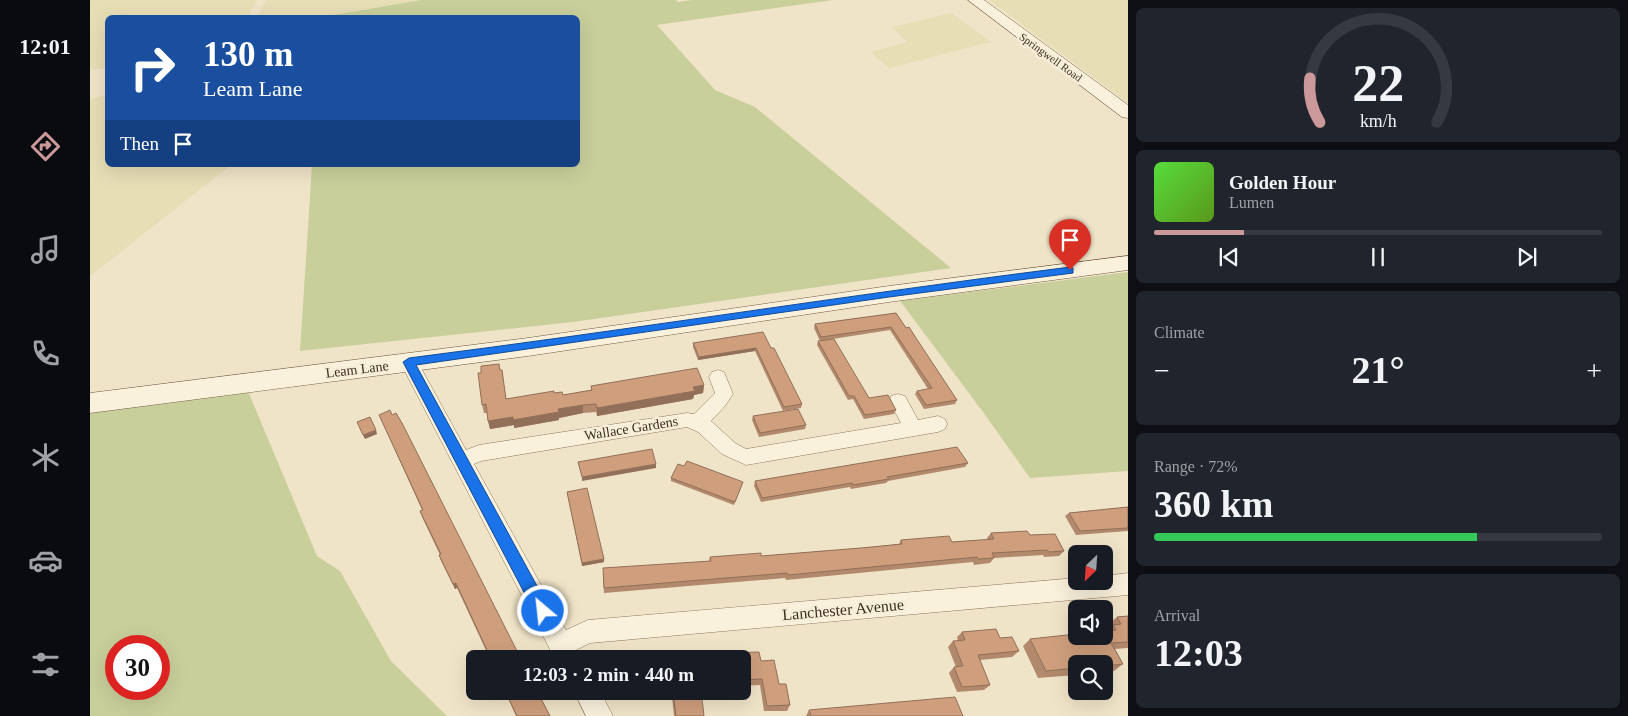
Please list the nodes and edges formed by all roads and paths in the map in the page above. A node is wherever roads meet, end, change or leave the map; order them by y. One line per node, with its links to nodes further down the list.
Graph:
1 (975, 0): 2 (main road, Springwell Road)
2 (1128, 113)
3 (1128, 263): 4 (main road, Leam Lane)
4 (409, 362): 7 (main road, Leam Lane); 11 (street)
5 (718, 377): 8 (street)
6 (898, 401): 10 (street)
7 (90, 403)
8 (699, 422): 10 (street, Wallace Gardens); 11 (street, Wallace Gardens)
9 (938, 424): 10 (street, Wallace Gardens)
10 (913, 428)
11 (461, 460): 13 (street)
12 (1128, 584): 14 (street, Lanchester Avenue)
13 (564, 650)
14 (567, 650)
15 (591, 700): 16 (street)
16 (600, 716)

